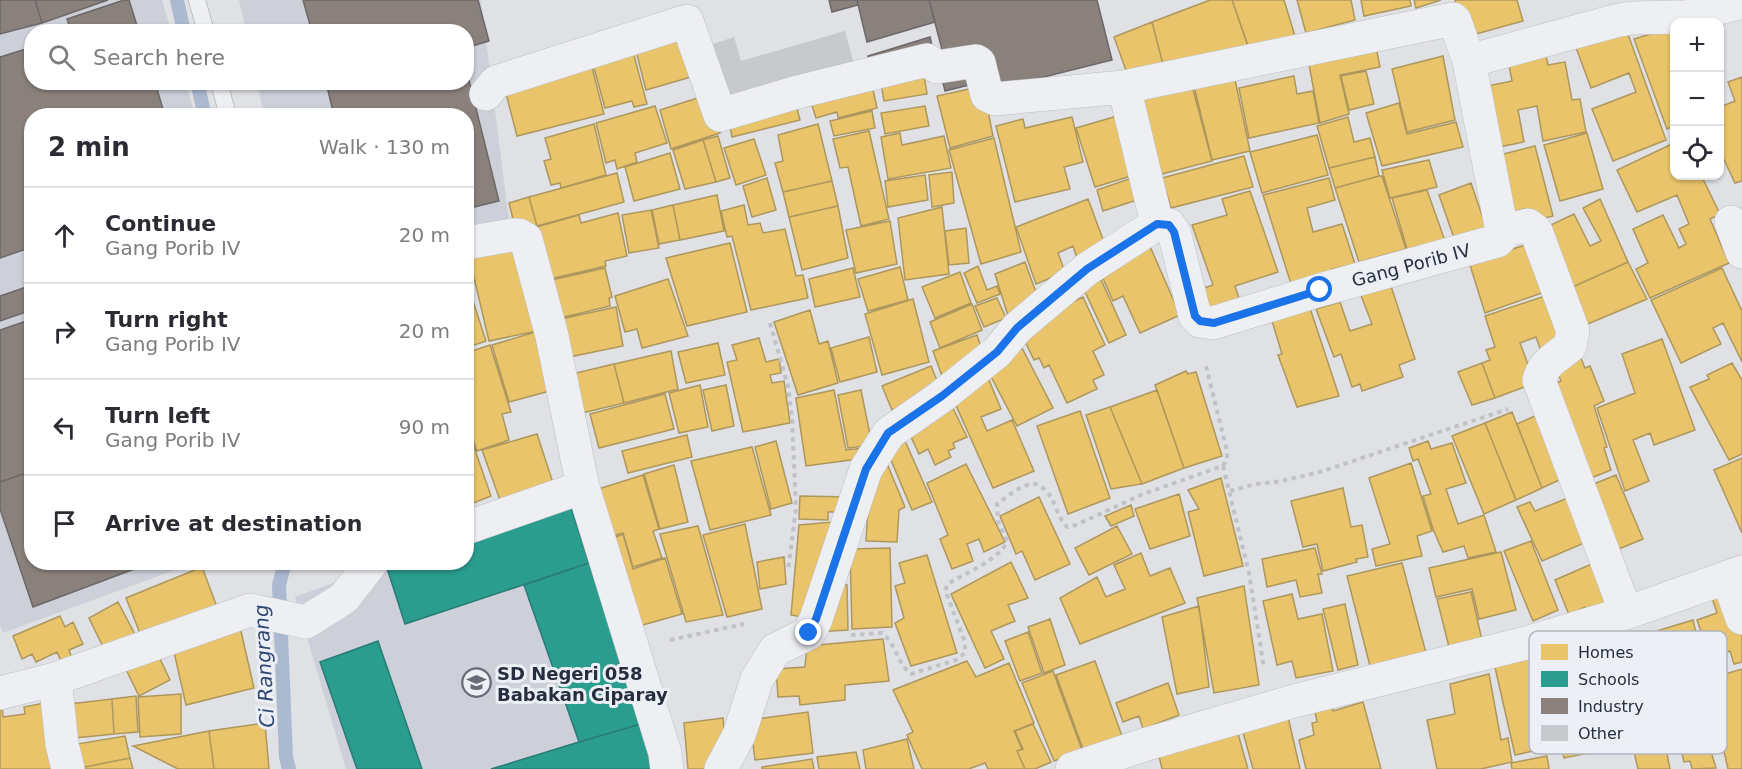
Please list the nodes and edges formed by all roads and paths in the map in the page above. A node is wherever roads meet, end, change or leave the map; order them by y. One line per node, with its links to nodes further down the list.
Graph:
1 (197, 0): 3 (lane)
2 (1742, 2): 4 (street)
3 (204, 24)
4 (1468, 61): 5 (street); 10 (street)
5 (1124, 87): 7 (street); 9 (street)
6 (221, 90): 8 (lane)
7 (486, 94)
8 (226, 108)
9 (1157, 224): 12 (street); 26 (street)
10 (1502, 231): 12 (street, Gang Porib IV); 14 (street)
11 (474, 242): 16 (street)
12 (1195, 316): 15 (path)
13 (770, 323): 21 (path)
14 (1544, 393): 17 (path); 22 (street)
15 (1224, 466): 17 (path); 26 (path)
16 (583, 487): 18 (street); 28 (street)
17 (1230, 491): 31 (path)
18 (474, 525)
19 (366, 570): 29 (street)
20 (1735, 574): 22 (street); 23 (street)
21 (788, 576)
22 (1626, 613): 25 (street)
23 (1742, 618)
24 (754, 622): 28 (path)
25 (1566, 631)
26 (803, 637): 35 (street)
27 (1529, 642): 31 (street)
28 (632, 649): 34 (street)
29 (55, 679): 30 (street); 33 (street)
30 (0, 693)
31 (1270, 708): 32 (street)
32 (1150, 756): 36 (street)
33 (68, 769)
34 (667, 769)
35 (721, 769)
36 (1072, 769)

